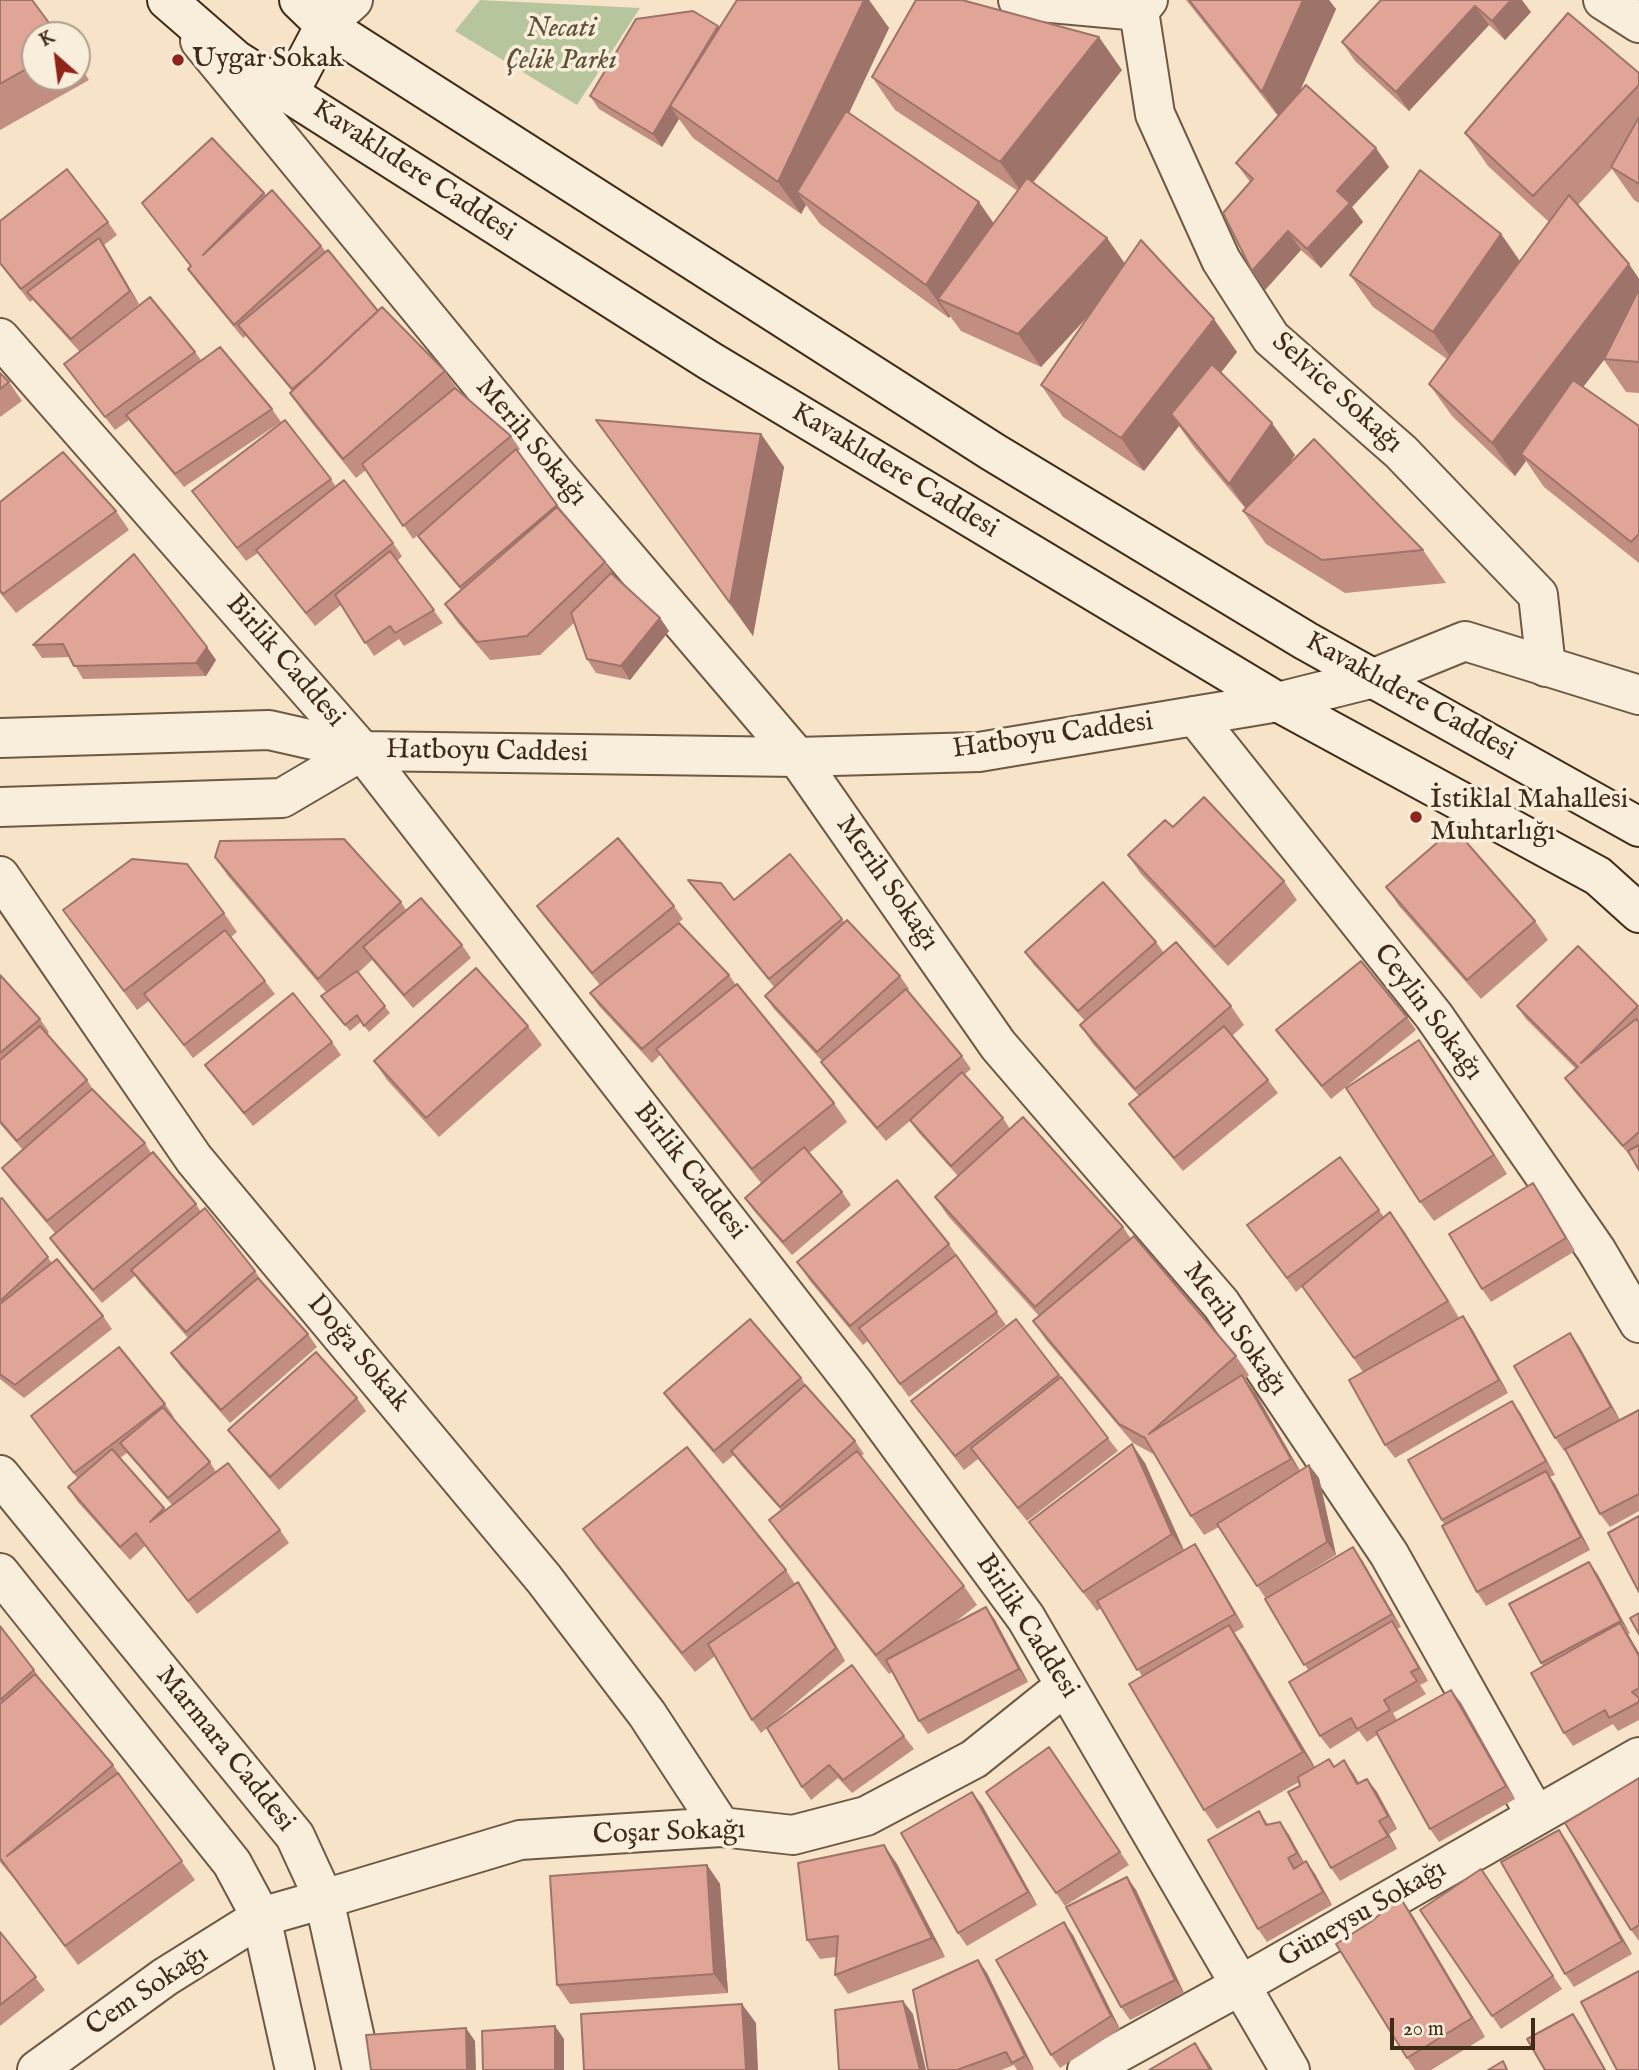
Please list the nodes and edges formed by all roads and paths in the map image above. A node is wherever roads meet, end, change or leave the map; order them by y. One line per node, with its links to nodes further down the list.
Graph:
1 (167, 0): 8 (street, Kavaklıdere Caddesi); 17 (street, Merih Sokağı)
2 (353, 0): 6 (street)
3 (1018, 0): 5 (street)
4 (1603, 0): 7 (street)
5 (1143, 6): 10 (street, Selvice Sokağı)
6 (312, 13): 8 (street); 11 (street, Kavaklıdere Caddesi)
7 (1639, 23)
8 (289, 93): 13 (street, Kavaklıdere Caddesi)
9 (0, 338): 16 (street, Birlik Caddesi)
10 (1546, 667): 11 (street, Hatboyu Caddesi); 12 (street, Hatboyu Caddesi)
11 (1374, 678): 13 (street, Hatboyu Caddesi); 19 (street, Kavaklıdere Caddesi)
12 (1639, 695)
13 (1278, 702): 14 (street, Hatboyu Caddesi); 21 (street, Kavaklıdere Caddesi)
14 (1195, 716): 17 (street, Hatboyu Caddesi); 22 (street, Ceylin Sokağı)
15 (0, 738): 16 (street, Hatboyu Caddesi)
16 (362, 751): 17 (street, Hatboyu Caddesi); 18 (street, Hatboyu Caddesi); 25 (street, Birlik Caddesi)
17 (797, 757): 27 (street, Merih Sokağı)
18 (0, 807)
19 (1639, 827)
20 (0, 876): 28 (street, Doğa Sokak)
21 (1639, 913)
22 (1639, 1323)
23 (0, 1475): 29 (street, Marmara Caddesi)
24 (0, 1573): 30 (street)
25 (1066, 1686): 28 (street, Coşar Sokağı); 31 (street, Birlik Caddesi)
26 (1639, 1757): 27 (street, Güneysu Sokağı)
27 (1535, 1816): 31 (street, Güneysu Sokağı)
28 (721, 1827): 29 (street, Coşar Sokağı)
29 (324, 1899): 30 (street, Coşar Sokağı); 34 (street, Marmara Caddesi)
30 (261, 1917): 32 (street, Cem Sokağı); 33 (street)
31 (1241, 1985): 35 (street, Güneysu Sokağı); 36 (street, Birlik Caddesi)
32 (37, 2070)
33 (295, 2070)
34 (362, 2070)
35 (1087, 2070)
36 (1290, 2070)

